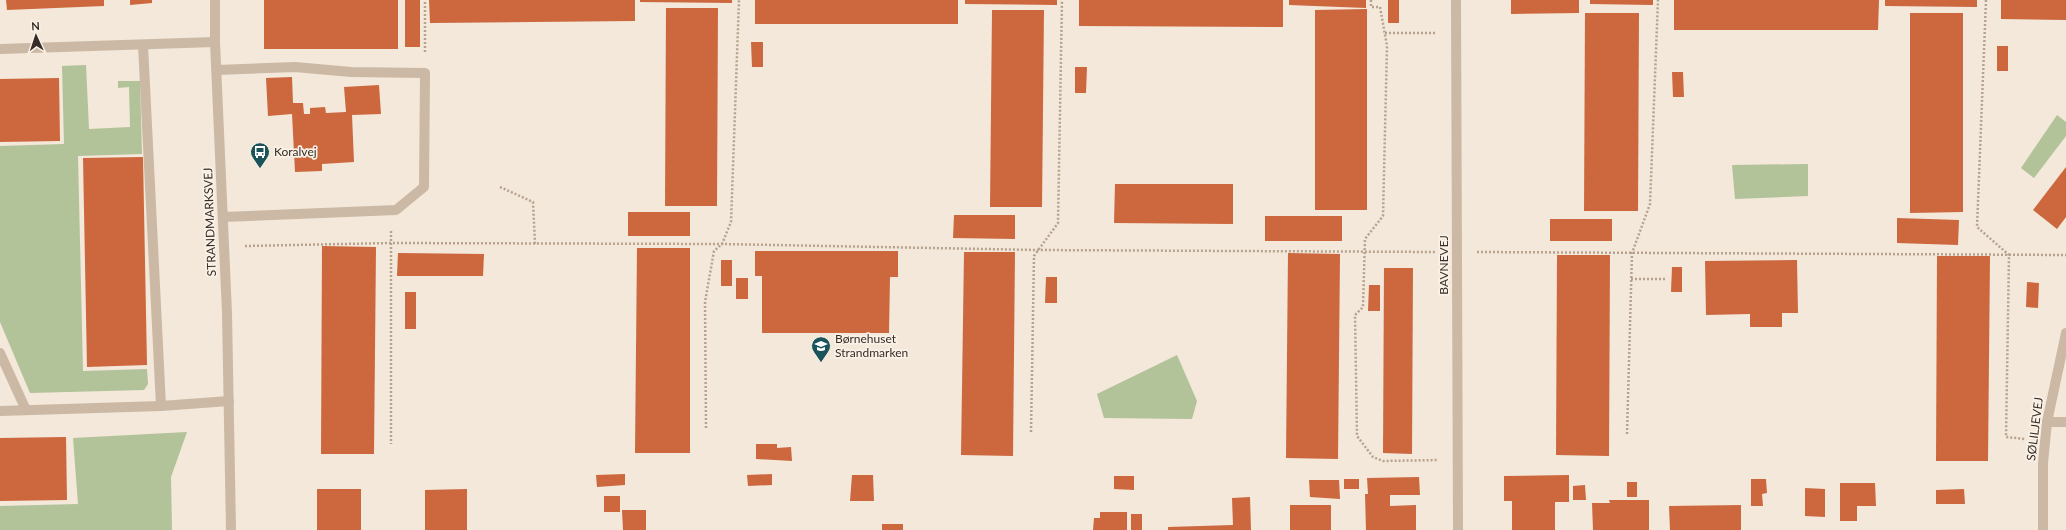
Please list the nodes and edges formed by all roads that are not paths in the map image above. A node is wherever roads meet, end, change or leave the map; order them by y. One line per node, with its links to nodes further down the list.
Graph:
1 (215, 0): 3 (street, STRANDMARKSVEJ)
2 (1456, 0): 17 (street, BAVNEVEJ)
3 (215, 42): 4 (street); 6 (street, STRANDMARKSVEJ)
4 (143, 45): 5 (street); 11 (street)
5 (0, 49)
6 (217, 70): 7 (street, STRANDMARKSVEJ); 7 (street)
7 (223, 217): 10 (street, STRANDMARKSVEJ)
8 (2066, 333): 14 (street, SØLILJEVEJ)
9 (0, 353): 12 (street)
10 (229, 401): 11 (street); 16 (street, STRANDMARKSVEJ)
11 (161, 406): 12 (street)
12 (26, 410): 13 (street)
13 (0, 411)
14 (2046, 422): 15 (street); 18 (street, SØLILJEVEJ)
15 (2066, 422)
16 (231, 530)
17 (1458, 530)
18 (2043, 530)

